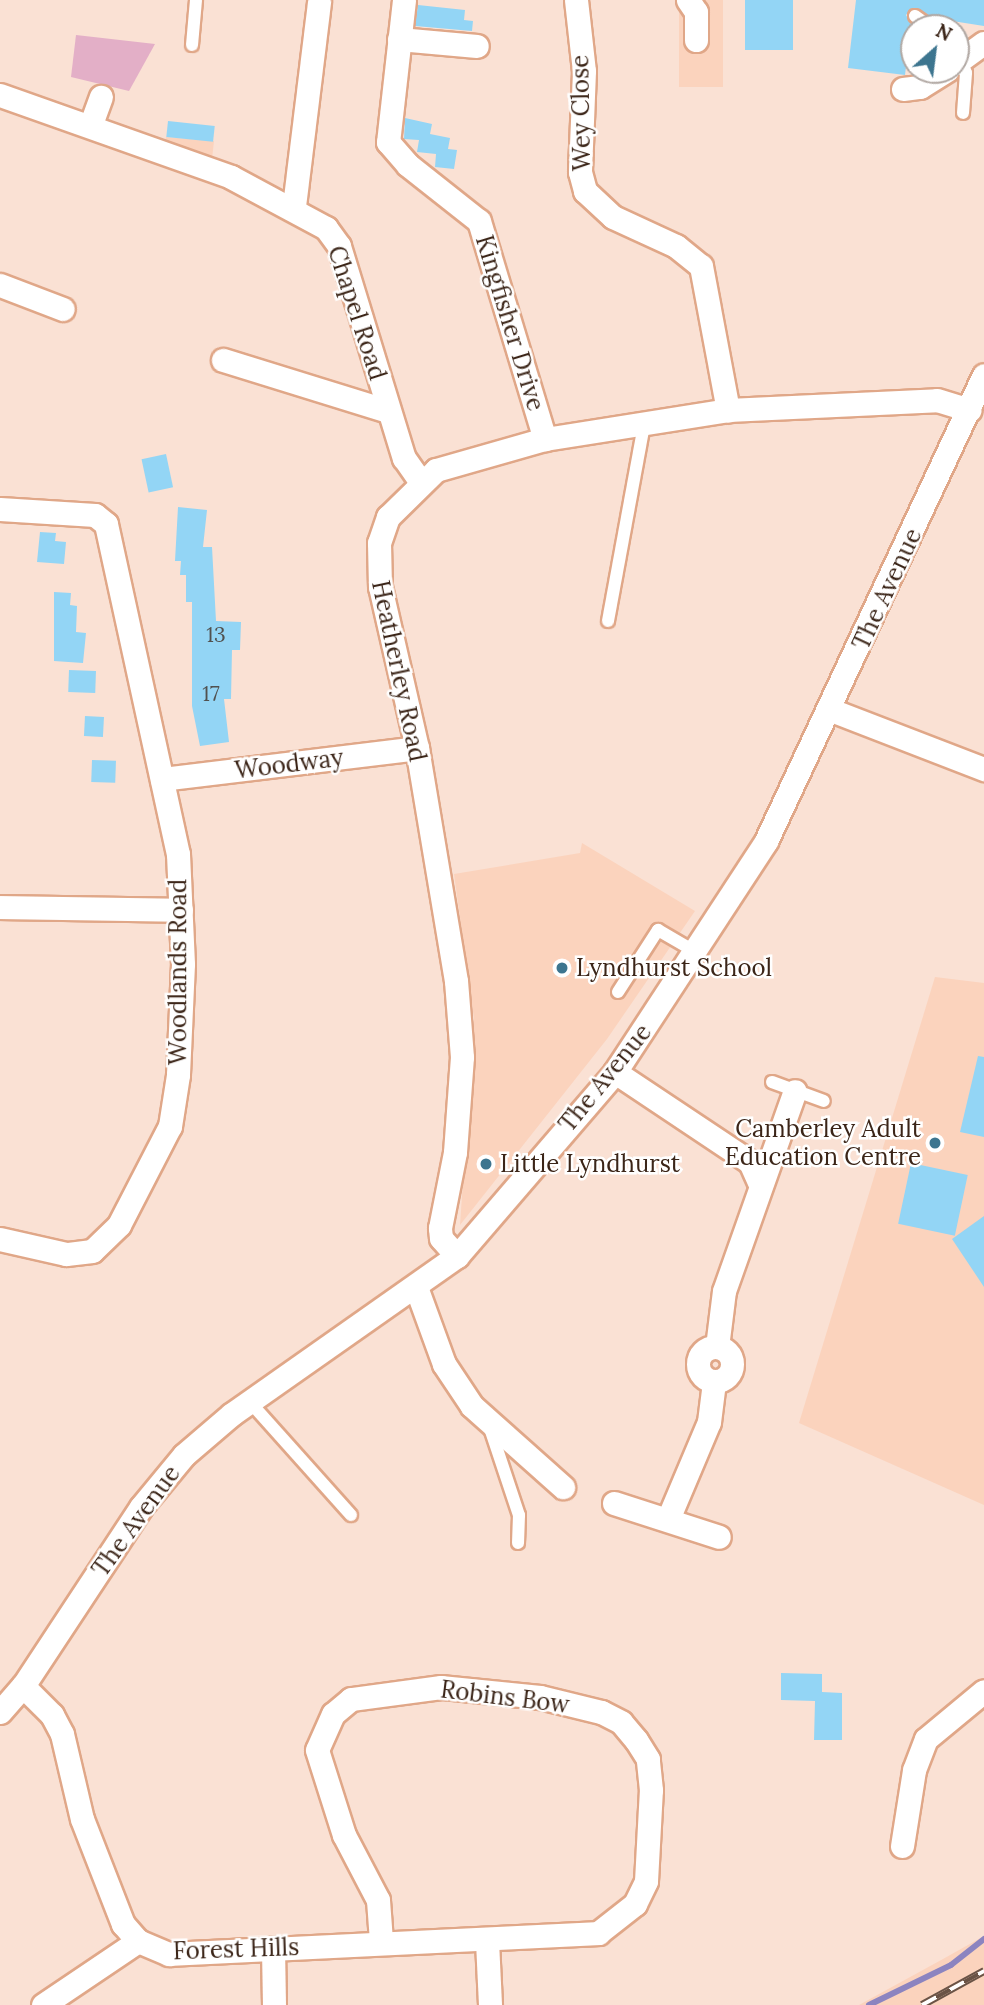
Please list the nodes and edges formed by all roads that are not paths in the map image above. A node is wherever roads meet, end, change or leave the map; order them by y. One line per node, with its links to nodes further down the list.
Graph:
1 (196, 0): 8 (lane)
2 (404, 0): 6 (street, Kingfisher Drive)
3 (576, 0): 22 (street, Wey Close)
4 (688, 0): 7 (street)
5 (315, 1): 17 (street)
6 (399, 39): 9 (street); 26 (street, Kingfisher Drive)
7 (696, 40)
8 (192, 45)
9 (477, 46)
10 (924, 84): 12 (street)
11 (965, 84): 15 (lane)
12 (903, 89)
13 (0, 95): 16 (street, Chapel Road)
14 (101, 97): 16 (street)
15 (962, 113)
16 (91, 124): 17 (street, Chapel Road)
17 (294, 206): 24 (street, Chapel Road)
18 (0, 285): 19 (street)
19 (63, 309)
20 (223, 360): 24 (street)
21 (984, 375): 23 (street, The Avenue)
22 (728, 410): 23 (street, Heatherley Road); 25 (street, Heatherley Road)
23 (970, 410): 30 (street, The Avenue)
24 (388, 411): 27 (street, Chapel Road)
25 (644, 424): 26 (street, Heatherley Road); 29 (lane)
26 (545, 439): 27 (street, Heatherley Road)
27 (420, 481): 31 (street, Heatherley Road)
28 (0, 509): 33 (street, Woodlands Road)
29 (608, 621)
30 (831, 710): 32 (street); 36 (street, The Avenue)
31 (417, 748): 33 (street, Woodway); 44 (street, Heatherley Road)
32 (984, 769)
33 (162, 779): 35 (street, Woodlands Road)
34 (0, 906): 35 (street)
35 (181, 910): 43 (street, Woodlands Road)
36 (697, 952): 37 (lane); 38 (street, The Avenue)
37 (618, 992)
38 (615, 1072): 42 (street); 44 (street, The Avenue)
39 (772, 1082): 40 (lane)
40 (795, 1091): 41 (lane); 42 (street)
41 (824, 1101)
42 (759, 1182): 51 (street)
43 (0, 1239)
44 (457, 1256): 45 (street, The Avenue)
45 (416, 1287): 46 (street, The Avenue); 47 (street)
46 (249, 1401): 50 (lane); 54 (street, The Avenue)
47 (489, 1424): 48 (street); 53 (lane)
48 (563, 1487)
49 (614, 1503): 51 (street)
50 (351, 1515)
51 (668, 1519): 52 (street)
52 (719, 1537)
53 (518, 1542)
54 (23, 1686): 56 (street, The Avenue); 59 (street, Forest Hills)
55 (984, 1691): 57 (street)
56 (0, 1712)
57 (902, 1846)
58 (617, 1920): 60 (street, Robins Bow); 61 (street, Forest Hills)
59 (138, 1941): 62 (street, Forest Hills); 63 (street)
60 (381, 1941): 61 (street, Forest Hills); 62 (street, Forest Hills)
61 (487, 1941): 65 (street)
62 (273, 1948): 64 (street)
63 (43, 2005)
64 (274, 2005)
65 (490, 2005)

